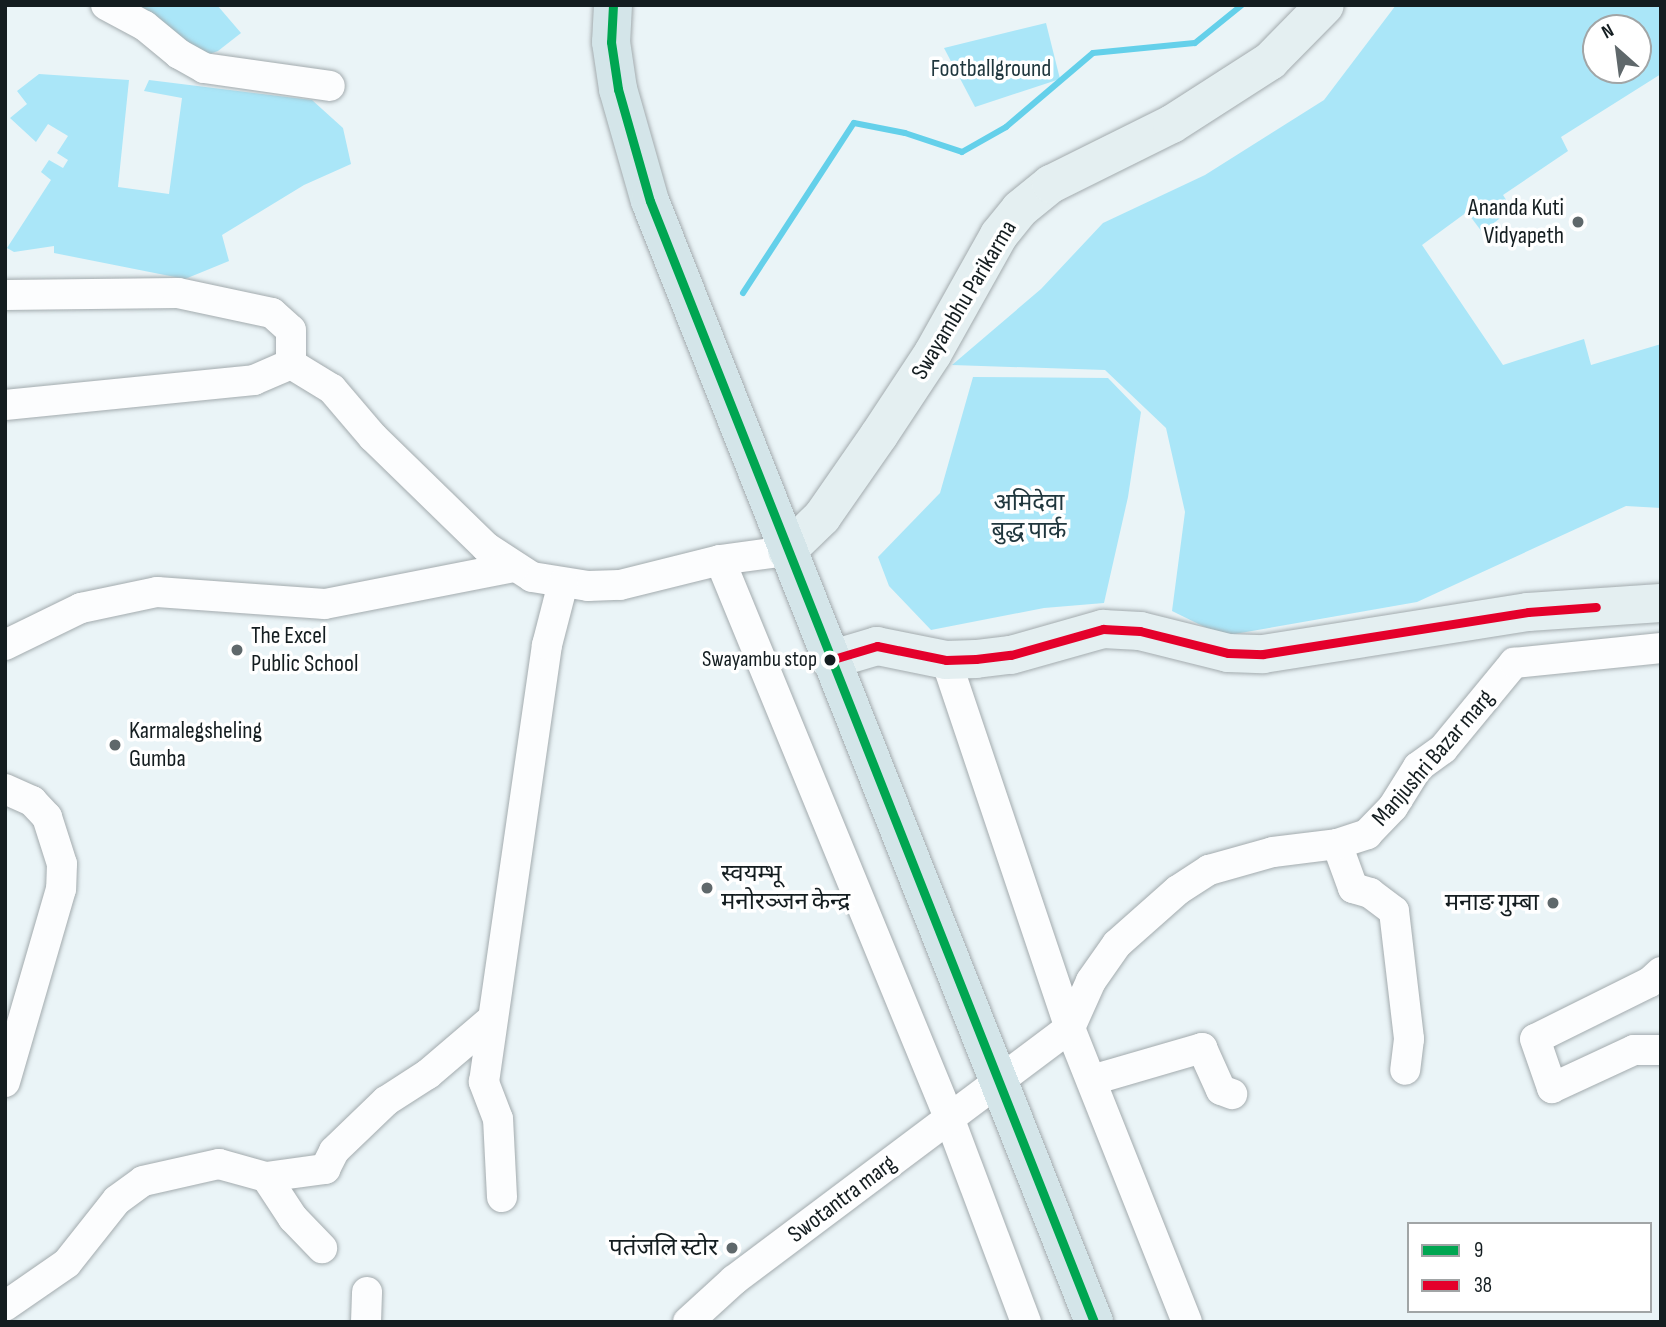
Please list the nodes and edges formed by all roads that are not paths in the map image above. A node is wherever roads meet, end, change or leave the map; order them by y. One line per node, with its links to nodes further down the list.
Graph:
1 (106, 5): 4 (street)
2 (613, 5): 8 (highway)
3 (1325, 5): 8 (main road, Swayambhu Parikarma)
4 (330, 86)
5 (5, 295): 6 (street)
6 (291, 364): 7 (street); 10 (street)
7 (5, 405)
8 (787, 551): 9 (street); 16 (highway)
9 (720, 560): 11 (street); 30 (street)
10 (514, 567): 11 (street); 14 (street)
11 (563, 583): 22 (street)
12 (1661, 603): 13 (main road)
13 (1528, 612): 17 (main road); 18 (street)
14 (5, 645)
15 (1661, 648): 18 (street)
16 (830, 660): 17 (main road); 28 (highway)
17 (946, 660): 23 (street)
18 (1514, 663): 20 (street, Manjushri Bazar marg)
19 (5, 789): 27 (street)
20 (1337, 844): 23 (street, Manjushri Bazar marg); 25 (street)
21 (1661, 972): 24 (street)
22 (490, 1021): 31 (street); 32 (street)
23 (1070, 1028): 26 (street); 28 (street, Manjushri Bazar marg)
24 (1661, 1050)
25 (1405, 1070)
26 (1092, 1080): 29 (street); 40 (street)
27 (5, 1082)
28 (1001, 1083): 30 (street, Swotantra marg); 39 (highway)
29 (1232, 1094)
30 (950, 1119): 37 (street, Swotantra marg); 38 (street)
31 (266, 1177): 33 (street); 35 (street)
32 (502, 1197)
33 (322, 1248)
34 (367, 1292): 36 (street)
35 (5, 1307)
36 (366, 1322)
37 (688, 1322)
38 (1026, 1322)
39 (1094, 1322)
40 (1188, 1322)

